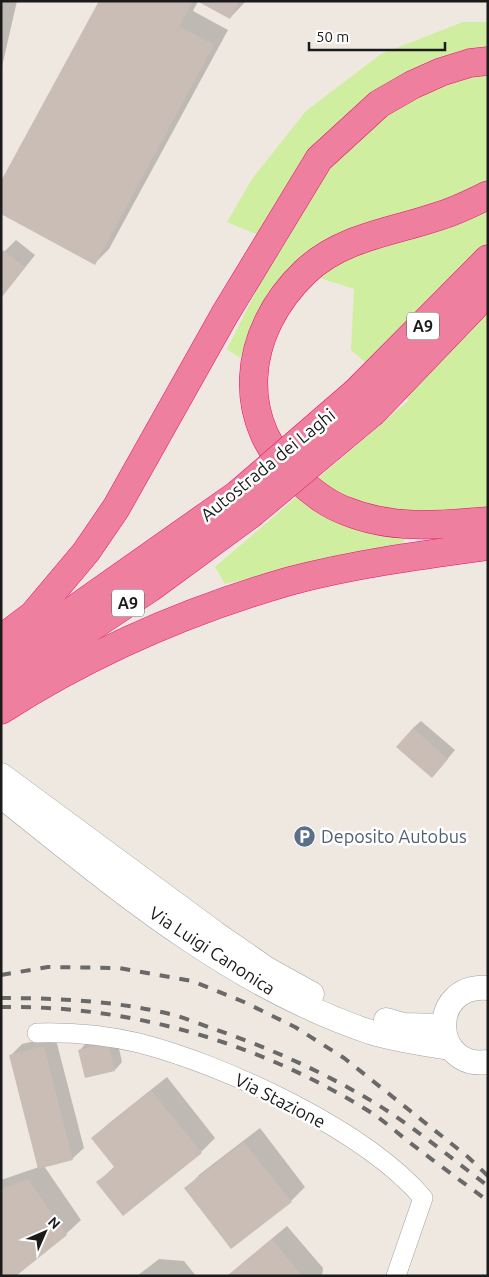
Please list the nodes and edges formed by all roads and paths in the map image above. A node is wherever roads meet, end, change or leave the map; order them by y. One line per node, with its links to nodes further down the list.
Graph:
1 (488, 61): 11 (highway)
2 (488, 195): 7 (highway)
3 (488, 259): 5 (highway, Autostrada dei Laghi / A9)
4 (488, 292): 5 (highway, Autostrada dei Laghi / A9)
5 (364, 402): 6 (highway, Autostrada dei Laghi / A9, bridge)
6 (245, 504): 12 (highway, Autostrada dei Laghi / A9); 13 (highway, Autostrada dei Laghi / A9)
7 (488, 521)
8 (488, 546): 10 (highway)
9 (488, 555): 10 (highway)
10 (410, 557): 14 (highway)
11 (1, 639)
12 (1, 661)
13 (1, 687)
14 (1, 710)
15 (1, 775): 18 (street, Via Luigi Canonica)
16 (1, 796): 20 (street, Via Luigi Canonica)
17 (488, 988): 18 (street)
18 (443, 1026): 20 (street)
19 (37, 1033): 22 (street, Via Stazione)
20 (451, 1048): 21 (street, Via Luigi Canonica)
21 (488, 1062)
22 (396, 1276)

